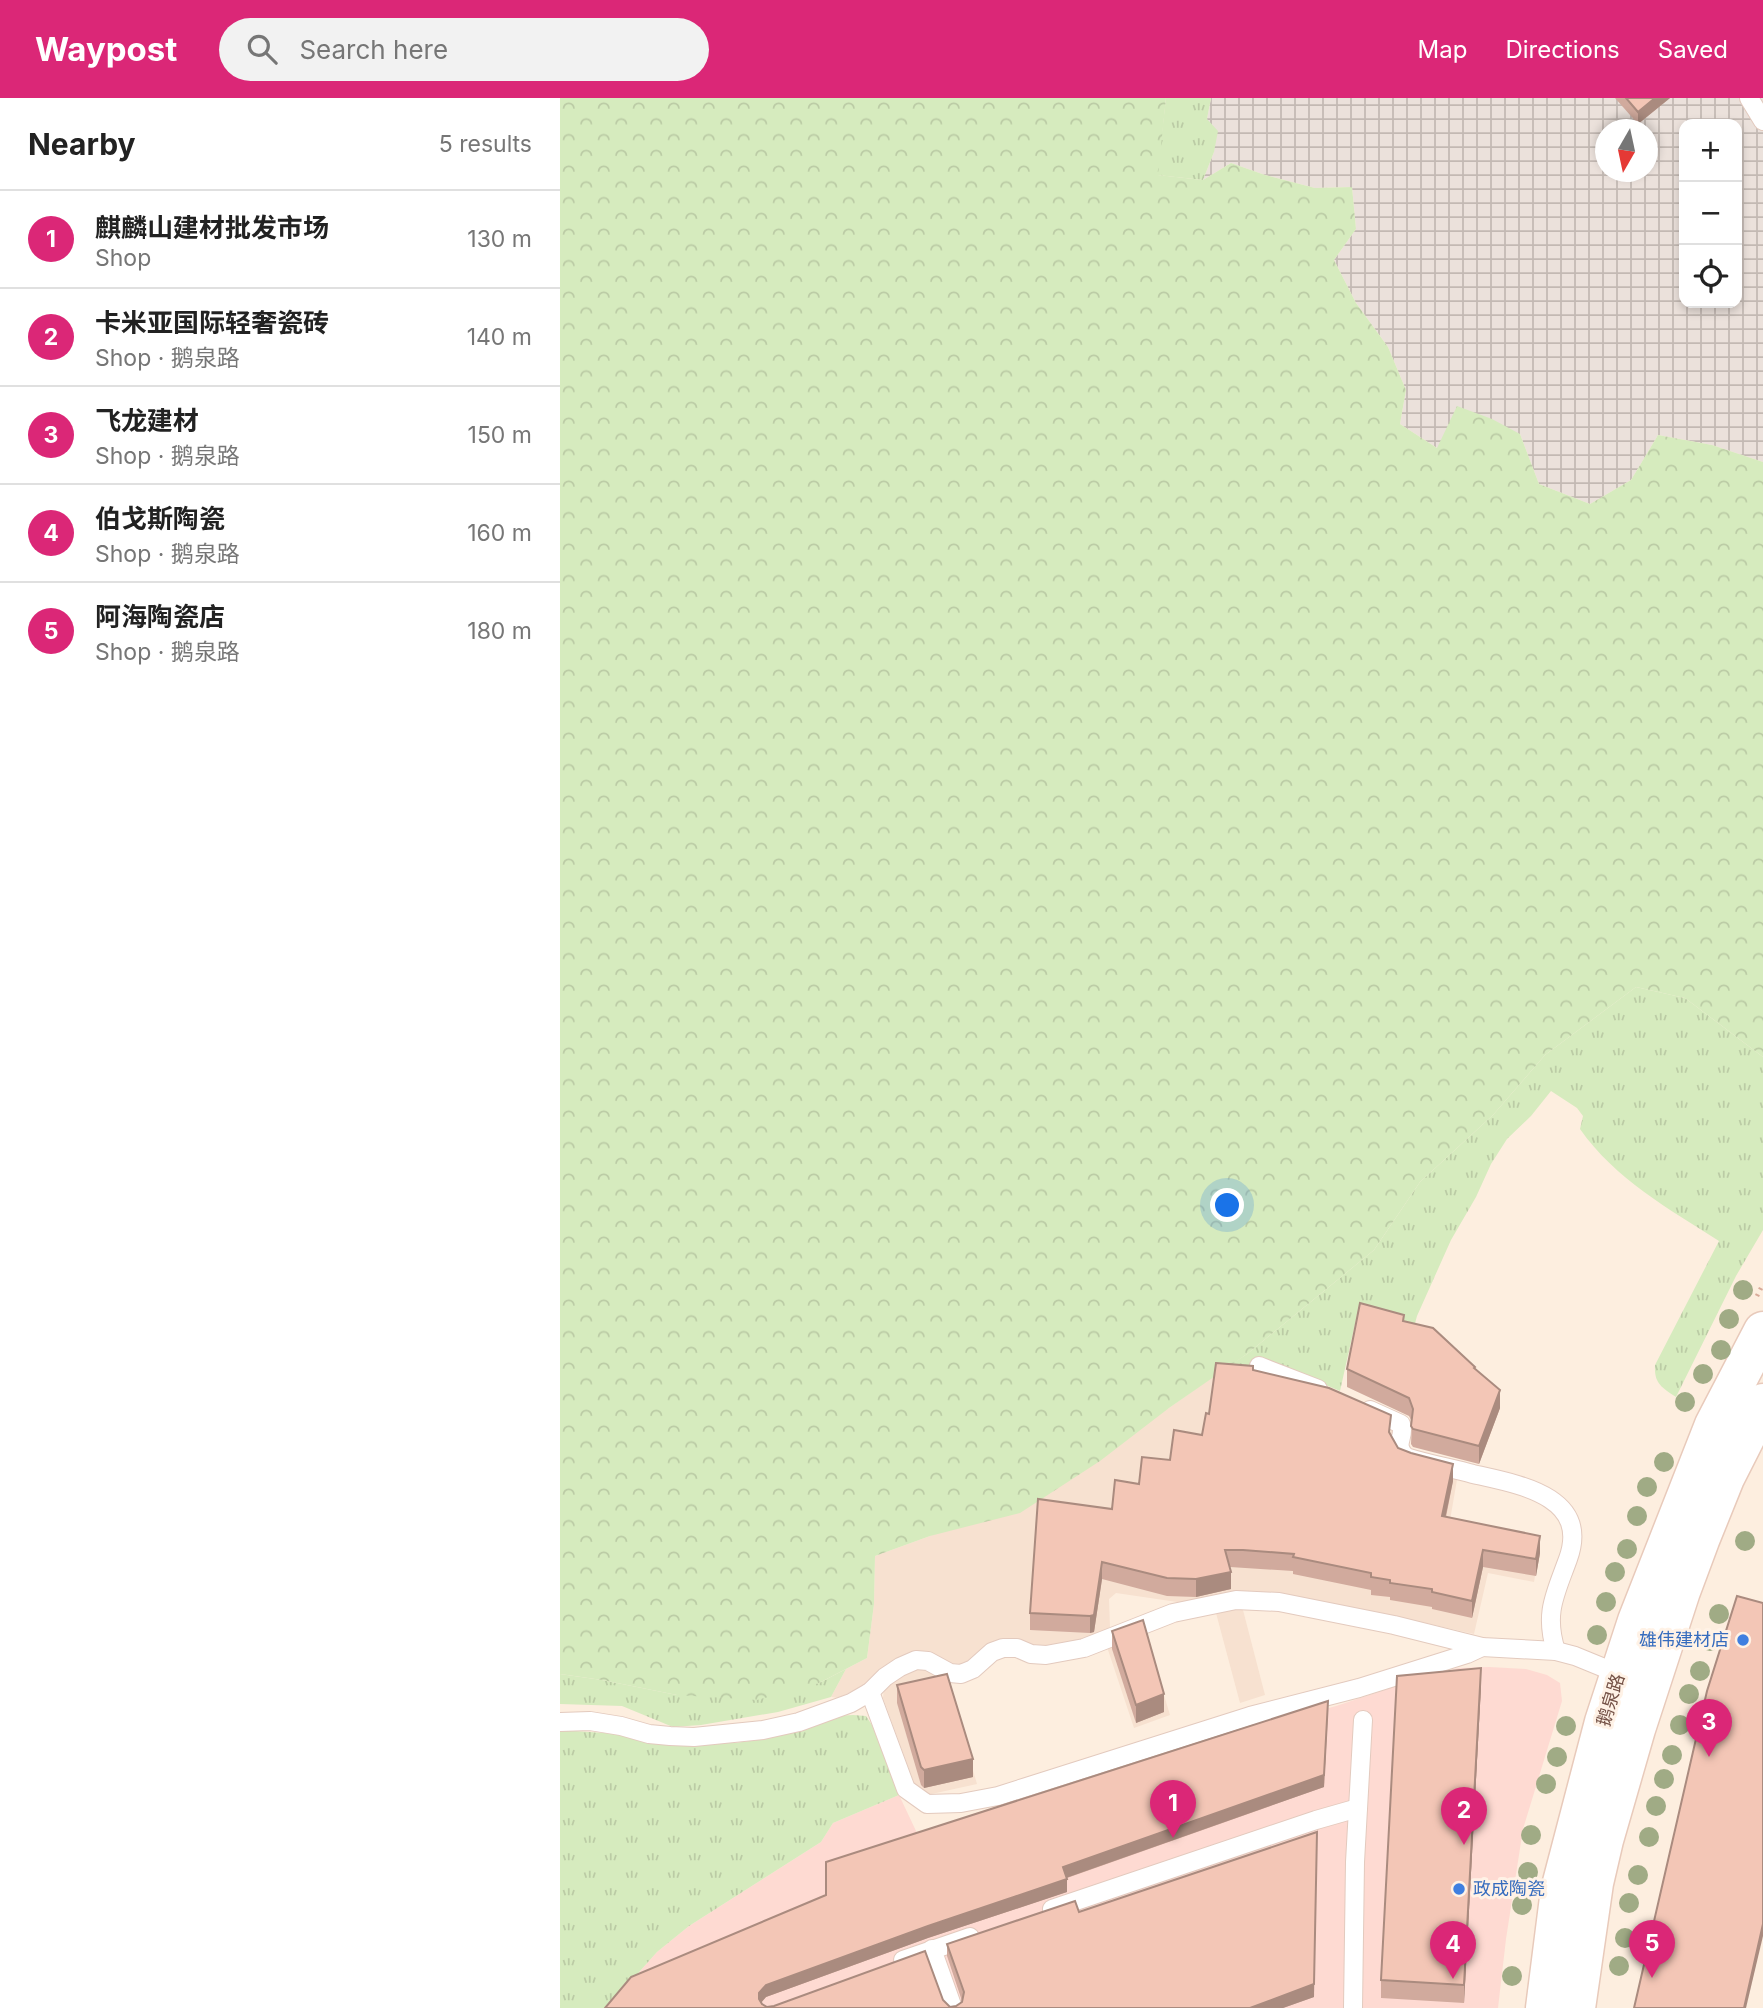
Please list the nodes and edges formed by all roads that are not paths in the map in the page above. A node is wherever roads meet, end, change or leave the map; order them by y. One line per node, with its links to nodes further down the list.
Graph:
1 (1749, 98): 2 (lane)
2 (1763, 121)
3 (1763, 1331): 8 (main road, 鹅泉路)
4 (1259, 1366): 7 (lane)
5 (1763, 1403): 20 (main road, 鹅泉路)
6 (1482, 1647): 7 (lane); 9 (lane); 9 (lane)
7 (1556, 1651): 8 (lane)
8 (1619, 1674): 19 (main road, 鹅泉路)
9 (870, 1692): 11 (lane)
10 (1363, 1720): 12 (lane)
11 (560, 1722)
12 (1358, 1808): 13 (lane); 18 (lane)
13 (1038, 1914)
14 (985, 1931): 15 (lane)
15 (932, 1949): 16 (lane); 17 (lane)
16 (882, 1967)
17 (953, 2008)
18 (1353, 2008)
19 (1545, 2008)
20 (1576, 2008)

